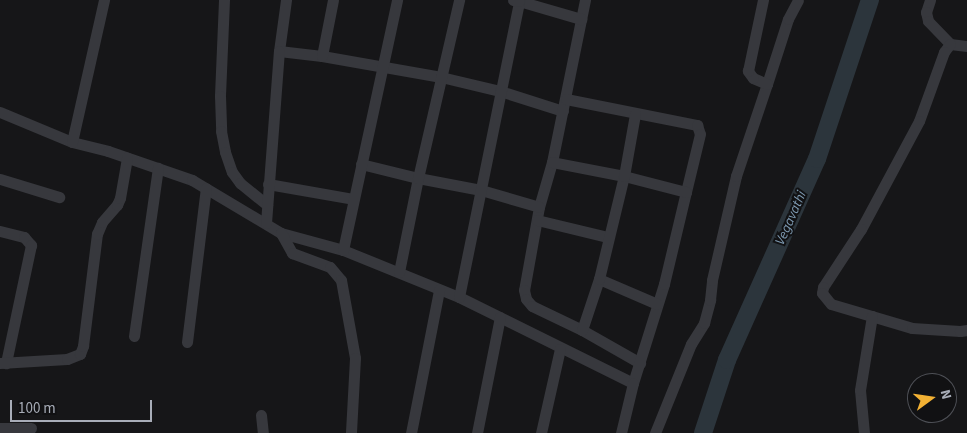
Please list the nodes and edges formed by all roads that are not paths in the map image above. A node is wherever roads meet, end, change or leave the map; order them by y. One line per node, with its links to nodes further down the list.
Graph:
1 (104, 0): 25 (street)
2 (224, 0): 39 (street)
3 (286, 0): 15 (street)
4 (333, 0): 16 (street)
5 (397, 0): 17 (street)
6 (460, 0): 18 (street)
7 (585, 0): 12 (street)
8 (764, 0): 19 (street)
9 (798, 0): 19 (street)
10 (930, 0): 13 (street)
11 (516, 1): 12 (street); 20 (street)
12 (581, 19): 21 (street)
13 (950, 44): 14 (street); 52 (street)
14 (967, 46)
15 (279, 51): 16 (street); 33 (street)
16 (322, 56): 17 (street)
17 (383, 66): 18 (street); 28 (street)
18 (441, 77): 20 (street); 31 (street)
19 (767, 84): 71 (street)
20 (500, 92): 22 (street); 35 (street)
21 (566, 99): 22 (street); 24 (street)
22 (563, 111): 27 (street)
23 (0, 112): 25 (street)
24 (635, 114): 30 (street); 36 (street)
25 (72, 142): 26 (street)
26 (127, 158): 29 (street); 59 (street)
27 (552, 162): 30 (street); 40 (street)
28 (361, 164): 31 (street); 38 (street)
29 (158, 168): 34 (street); 56 (street)
30 (624, 176): 36 (street); 45 (street)
31 (418, 178): 35 (street); 47 (street)
32 (0, 179): 37 (street)
33 (268, 184): 38 (street); 39 (street)
34 (206, 188): 42 (street); 57 (street)
35 (481, 190): 40 (street); 50 (street)
36 (686, 192): 51 (street)
37 (59, 196)
38 (353, 200): 46 (street)
39 (267, 205): 42 (street)
40 (539, 207): 41 (street)
41 (537, 220): 45 (street); 54 (street)
42 (266, 223): 44 (street)
43 (0, 231): 59 (street)
44 (281, 233): 46 (street); 66 (street)
45 (608, 237): 48 (street)
46 (343, 250): 47 (street)
47 (399, 272): 49 (street)
48 (599, 279): 51 (street); 54 (street)
49 (439, 290): 50 (street); 67 (street)
50 (459, 297): 53 (street)
51 (657, 304): 60 (street)
52 (872, 316): 55 (street); 72 (street)
53 (500, 318): 58 (street); 68 (street)
54 (582, 330): 60 (street)
55 (967, 330)
56 (134, 336)
57 (187, 342)
58 (560, 349): 61 (street); 69 (street)
59 (3, 363)
60 (640, 364): 61 (street)
61 (633, 383): 70 (street)
62 (261, 415): 65 (street)
63 (0, 428): 64 (street)
64 (31, 428)
65 (263, 433)
66 (351, 433)
67 (411, 433)
68 (477, 433)
69 (541, 433)
70 (621, 433)
71 (655, 433)
72 (864, 433)

